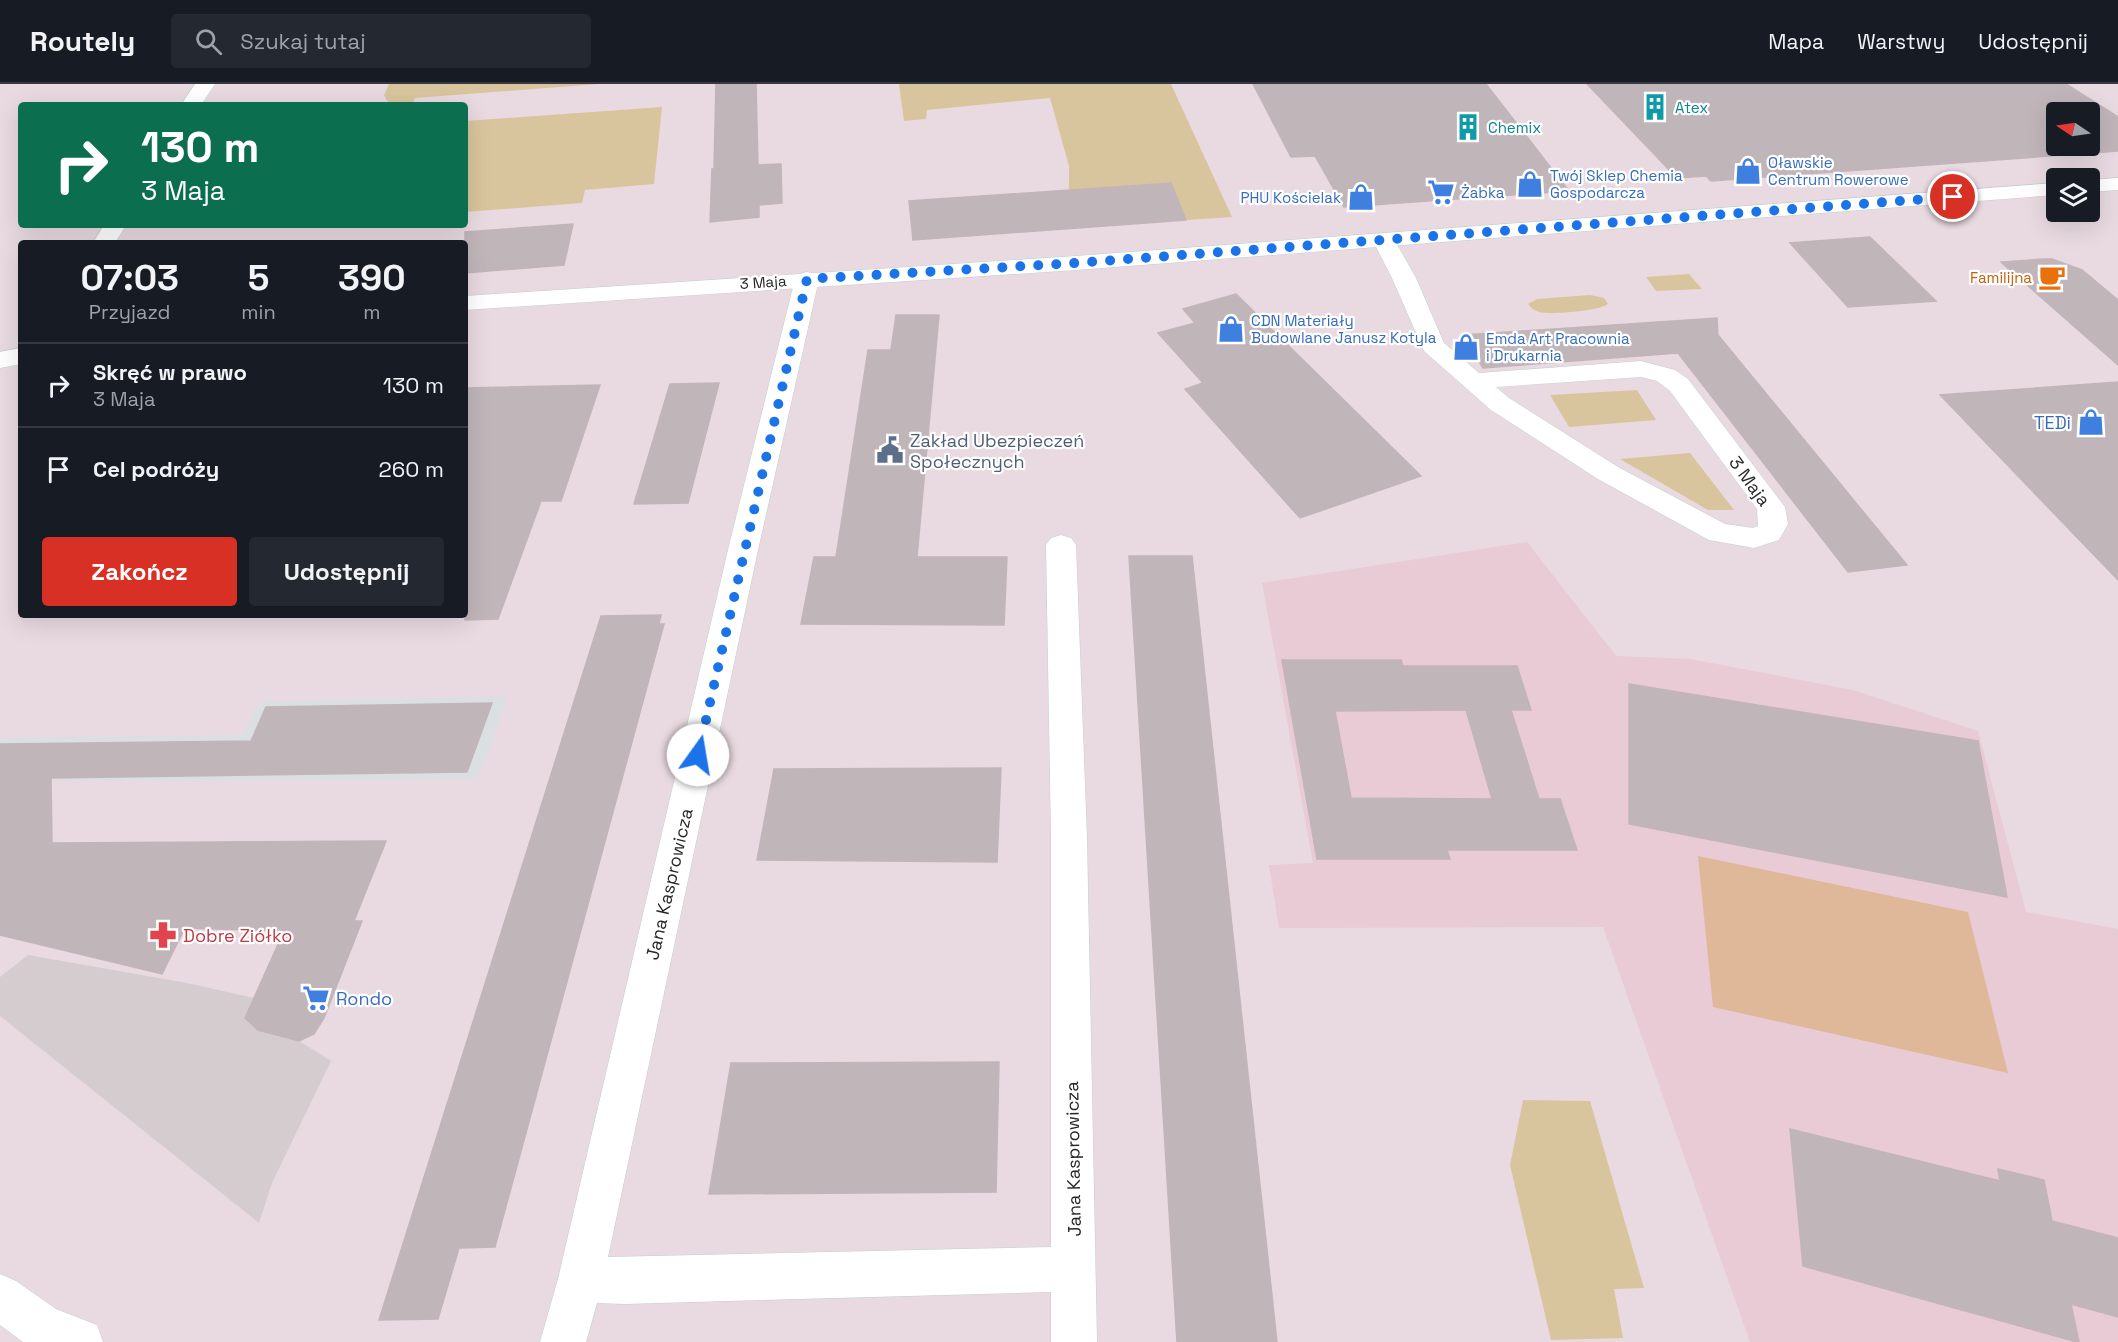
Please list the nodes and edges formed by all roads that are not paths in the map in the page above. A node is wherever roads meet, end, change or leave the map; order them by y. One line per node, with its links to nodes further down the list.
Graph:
1 (205, 84): 2 (street)
2 (193, 102)
3 (2118, 184): 4 (street)
4 (2100, 185)
5 (2046, 190): 6 (street, 3 Maja)
6 (1384, 241): 7 (street, 3 Maja); 11 (street, 3 Maja)
7 (807, 279): 8 (street, 3 Maja); 14 (street, Jana Kasprowicza)
8 (468, 303)
9 (18, 357): 10 (street)
10 (0, 360)
11 (1472, 381): 11 (street, 3 Maja)
12 (1061, 545): 13 (street, Jana Kasprowicza)
13 (1074, 1269): 14 (street); 18 (street, Jana Kasprowicza)
14 (581, 1279): 17 (street, Jana Kasprowicza)
15 (0, 1297): 16 (street)
16 (56, 1337)
17 (563, 1342)
18 (1074, 1342)

